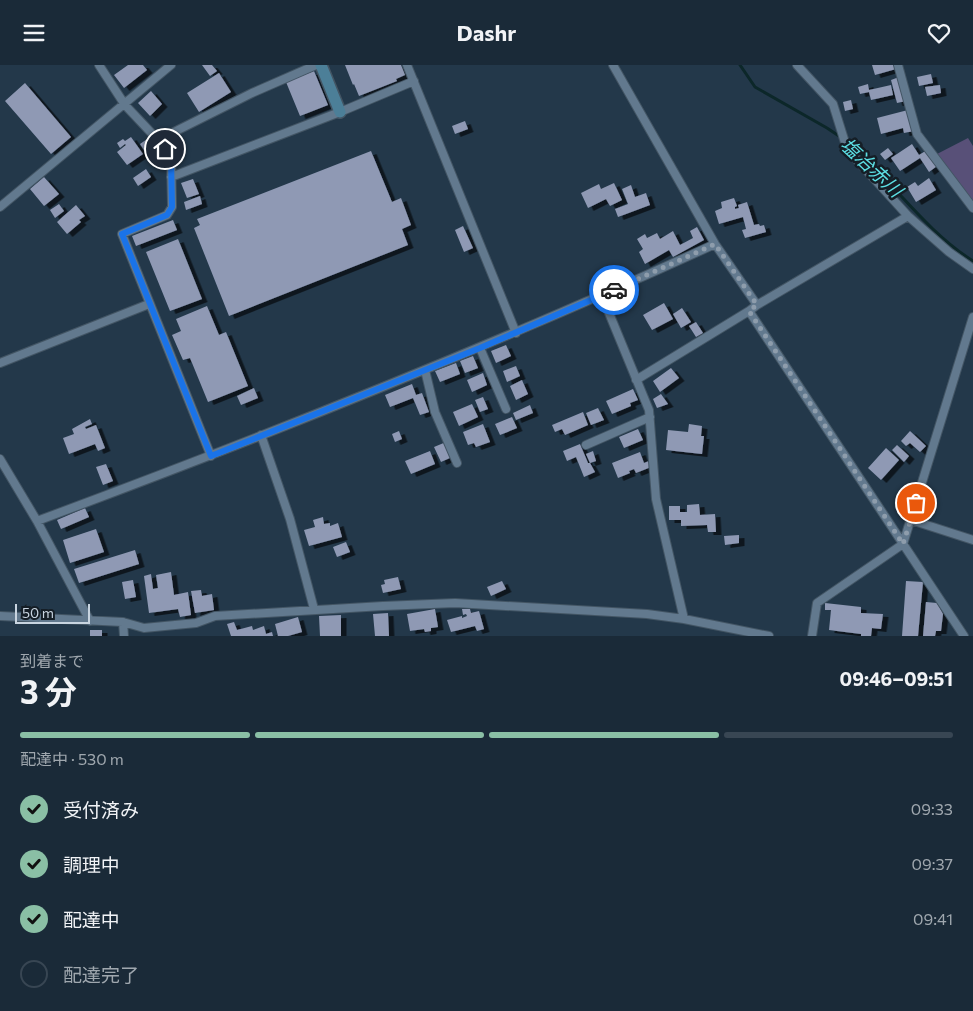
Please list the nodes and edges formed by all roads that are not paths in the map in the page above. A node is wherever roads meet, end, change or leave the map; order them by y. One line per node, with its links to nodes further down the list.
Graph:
1 (99, 65): 10 (street)
2 (171, 65): 10 (street)
3 (316, 65): 12 (street)
4 (321, 65): 11 (street)
5 (408, 65): 9 (street)
6 (613, 65): 17 (street)
7 (797, 65): 16 (street)
8 (898, 65): 15 (street)
9 (414, 81): 11 (street); 24 (street)
10 (125, 105): 12 (street); 14 (street)
11 (340, 112): 13 (street)
12 (158, 140): 13 (street)
13 (172, 177): 20 (street)
14 (0, 207)
15 (973, 208)
16 (908, 216): 18 (street); 21 (street)
17 (715, 244): 19 (street); 21 (street)
18 (973, 269)
19 (602, 296): 24 (street); 28 (street)
20 (149, 304): 26 (street); 33 (street)
21 (757, 305): 22 (street)
22 (749, 311): 28 (street); 39 (street)
23 (973, 317): 36 (street)
24 (516, 333): 25 (street)
25 (480, 348): 27 (street); 29 (street)
26 (0, 363)
27 (425, 370): 31 (street); 35 (street)
28 (636, 381): 30 (street)
29 (506, 409)
30 (650, 417): 32 (street); 42 (street)
31 (261, 435): 33 (street); 40 (street)
32 (586, 445)
33 (211, 456): 37 (street)
34 (0, 459): 37 (street)
35 (457, 463)
36 (911, 520): 38 (street); 39 (street)
37 (37, 521): 43 (street)
38 (973, 539)
39 (903, 544): 47 (street); 48 (street)
40 (314, 609): 42 (street); 44 (street)
41 (0, 616): 43 (street)
42 (684, 619): 46 (street)
43 (90, 621): 44 (street)
44 (124, 622): 45 (street)
45 (124, 636)
46 (769, 636)
47 (812, 636)
48 (964, 636)

